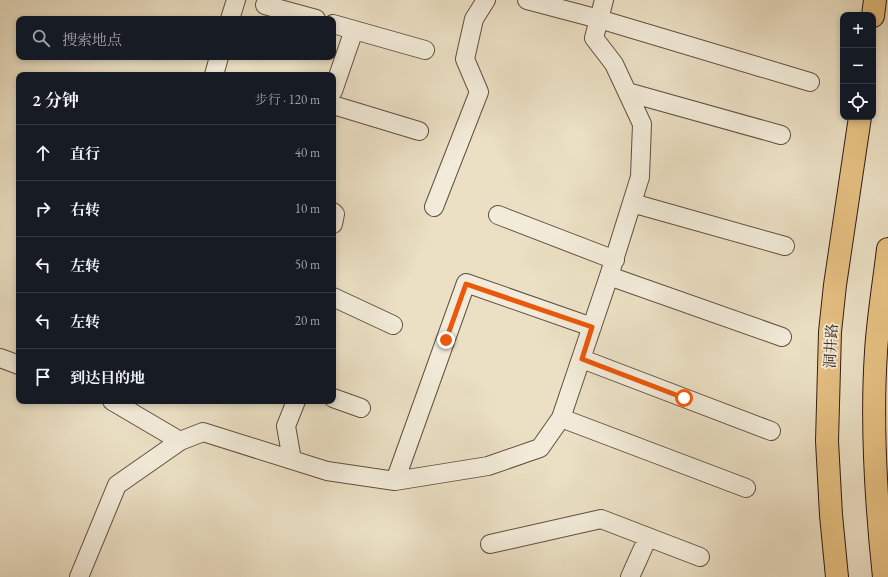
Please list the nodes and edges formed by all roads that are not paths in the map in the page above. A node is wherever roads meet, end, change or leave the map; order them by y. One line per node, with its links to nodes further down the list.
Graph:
1 (236, 0): 8 (street)
2 (486, 0): 24 (street)
3 (527, 0): 10 (street)
4 (604, 0): 10 (street)
5 (875, 0): 7 (main road)
6 (265, 5): 9 (street)
7 (874, 12)
8 (231, 16)
9 (305, 16)
10 (599, 19): 17 (street); 18 (street)
11 (336, 25): 12 (street)
12 (354, 30): 13 (street); 16 (street)
13 (425, 50)
14 (218, 60): 15 (street)
15 (215, 72)
16 (336, 82)
17 (810, 82)
18 (627, 92): 22 (street); 23 (street)
19 (336, 106): 21 (street)
20 (860, 120): 51 (main road, 洞井路)
21 (419, 131)
22 (781, 135)
23 (632, 204): 26 (street); 28 (street)
24 (434, 207)
25 (498, 215): 28 (street)
26 (785, 246)
27 (888, 249): 52 (main road)
28 (612, 268): 31 (street); 32 (street)
29 (336, 298): 30 (street)
30 (393, 325)
31 (592, 327): 34 (street); 44 (street)
32 (782, 337)
33 (0, 358): 35 (street)
34 (582, 359): 40 (street); 41 (street)
35 (16, 364)
36 (336, 399): 39 (street)
37 (118, 404): 42 (street)
38 (295, 404): 43 (street)
39 (360, 408)
40 (561, 418): 44 (street); 45 (street)
41 (772, 431)
42 (180, 441): 43 (street); 49 (street)
43 (292, 460): 44 (street)
44 (395, 481)
45 (746, 488)
46 (648, 537): 47 (street); 48 (street); 50 (street)
47 (490, 544)
48 (700, 557)
49 (79, 577)
50 (630, 577)
51 (837, 577)
52 (884, 577)

